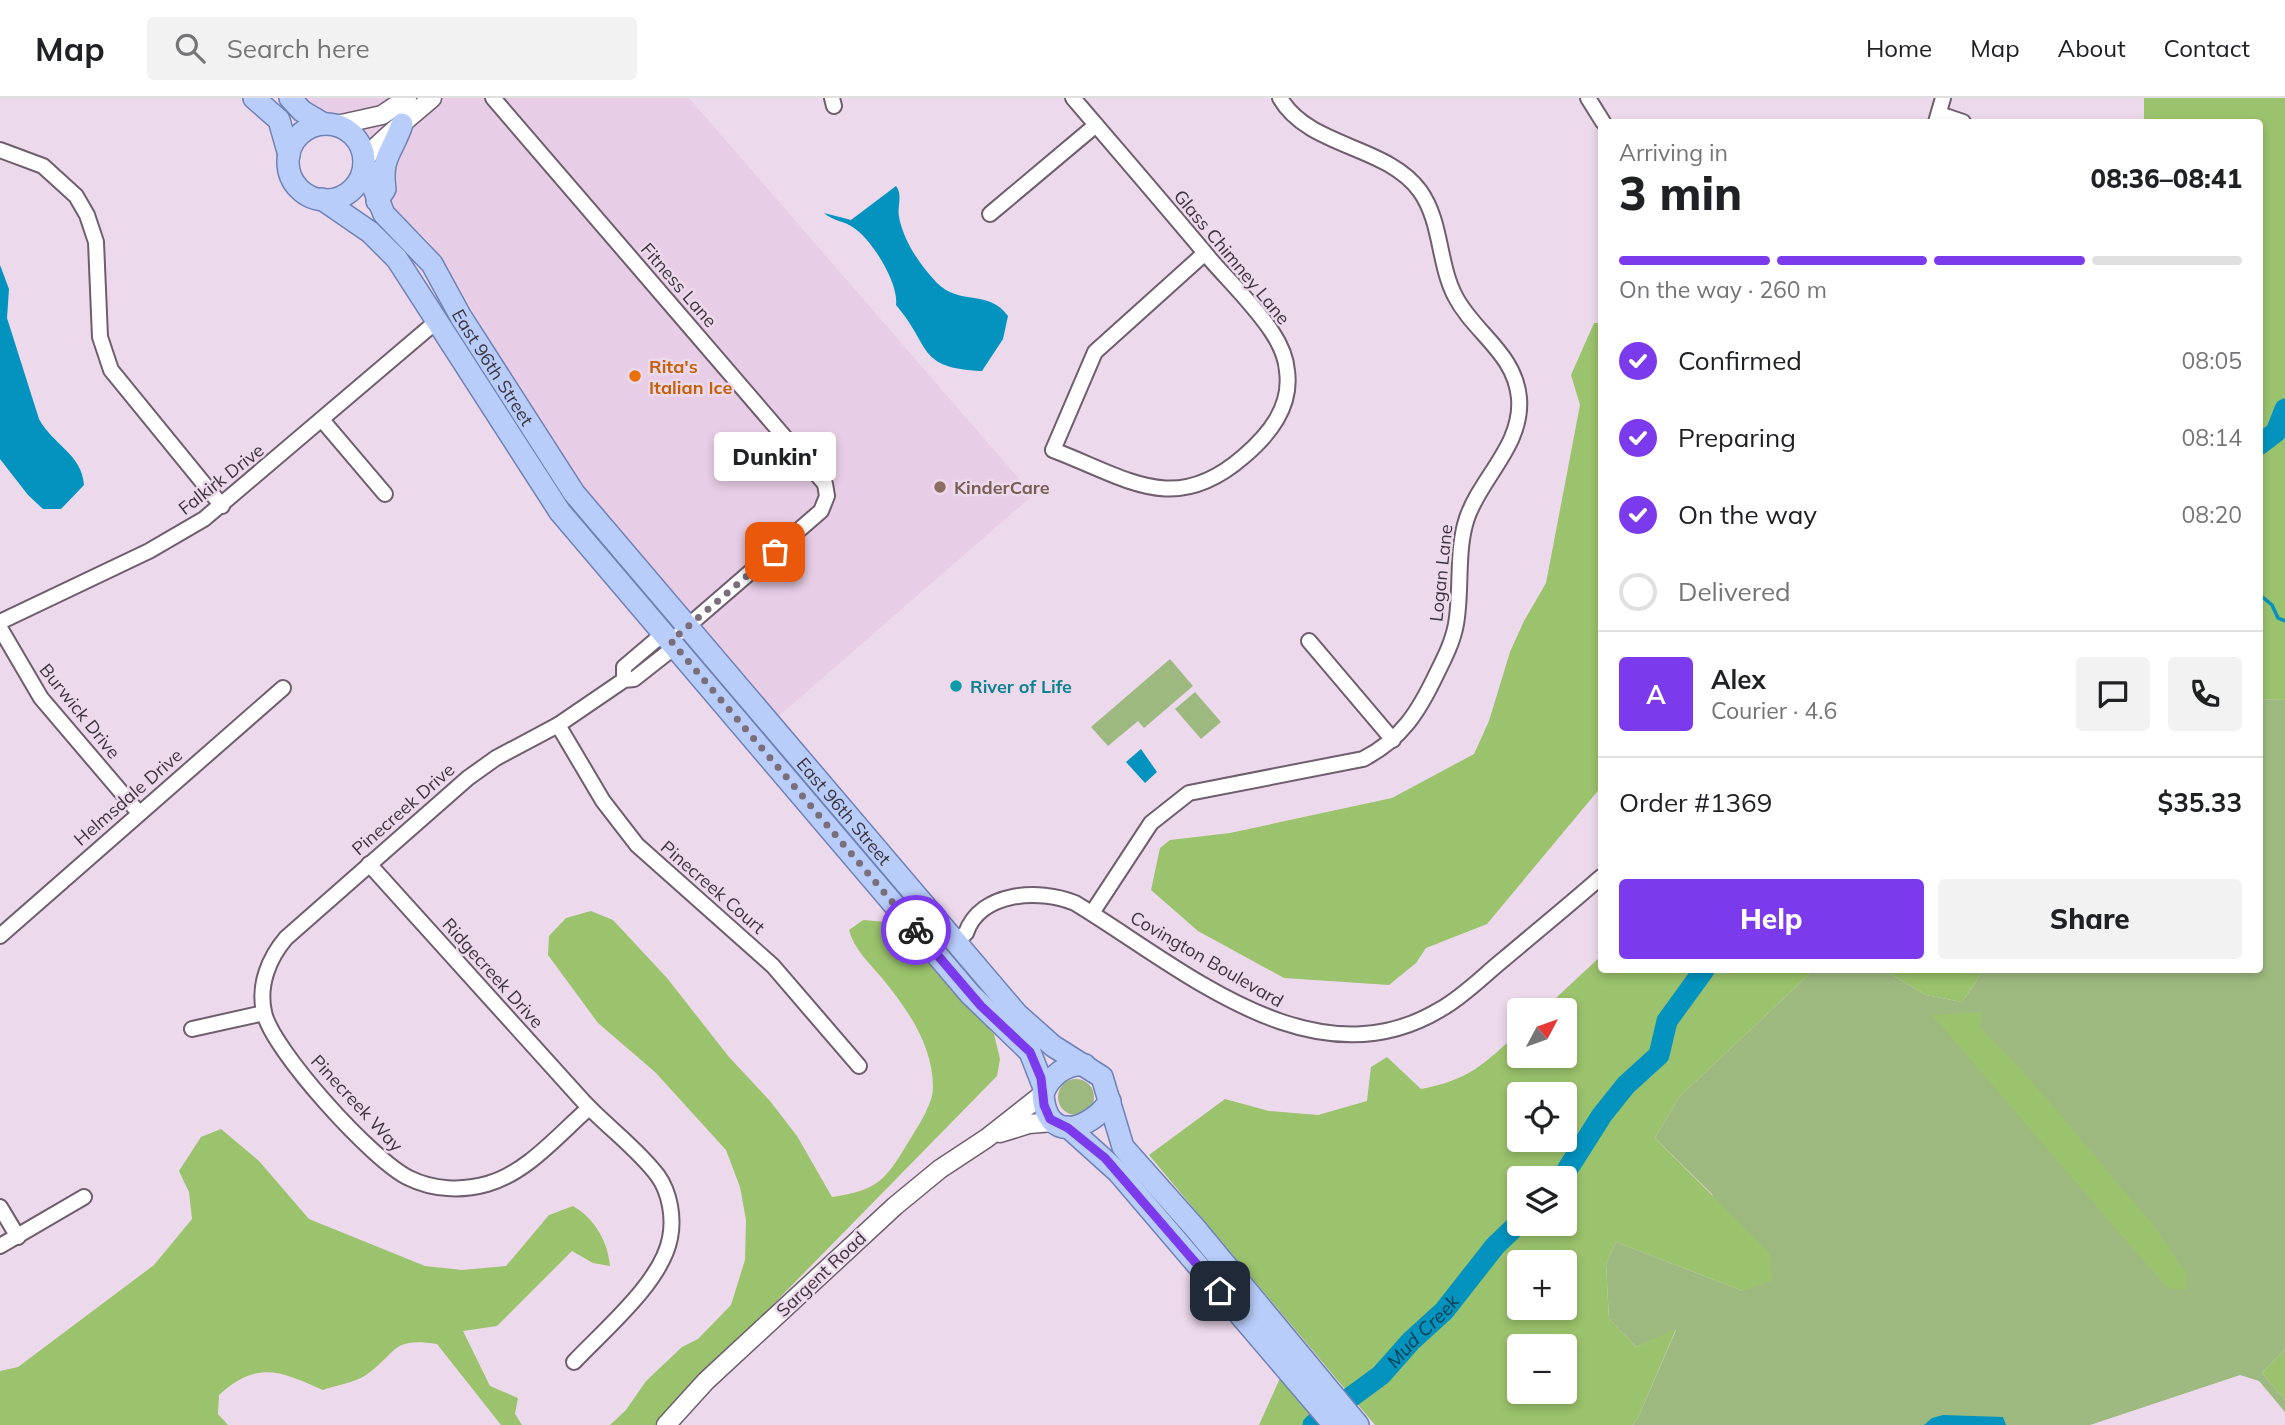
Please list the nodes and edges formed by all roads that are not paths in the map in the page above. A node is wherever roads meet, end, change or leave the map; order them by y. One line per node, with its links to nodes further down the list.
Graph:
1 (254, 98): 16 (main road)
2 (290, 98): 13 (main road)
3 (407, 98): 13 (street)
4 (432, 98): 12 (street)
5 (493, 98): 28 (street, Fitness Lane)
6 (1073, 98): 14 (street, Glass Chimney Lane)
7 (1280, 98): 32 (street, Logan Lane)
8 (1588, 98): 11 (street)
9 (1943, 98): 10 (street)
10 (1937, 118)
11 (1601, 119)
12 (402, 124): 17 (street); 19 (main road)
13 (331, 125): 16 (main road); 17 (main road)
14 (1096, 125): 20 (street); 21 (street, Glass Chimney Lane)
15 (0, 150): 25 (street)
16 (289, 155): 18 (main road)
17 (364, 161): 18 (main road); 19 (main road, East 96th Street)
18 (322, 199): 22 (main road, East 96th Street)
19 (377, 201): 28 (main road, East 96th Street)
20 (990, 214)
21 (1205, 253): 21 (street, Glass Chimney Lane)
22 (437, 321): 23 (street, Falkirk Drive); 28 (main road, East 96th Street)
23 (323, 421): 24 (street); 25 (street, Falkirk Drive)
24 (385, 494)
25 (222, 506): 26 (street, Falkirk Drive)
26 (0, 622)
27 (0, 628): 33 (street, Burwick Drive)
28 (674, 637): 31 (street, Pinecreek Drive); 35 (main road, East 96th Street); 38 (main road, East 96th Street)
29 (1309, 641): 32 (street)
30 (283, 688): 33 (street, Helmsdale Drive)
31 (558, 725): 34 (street, Pinecreek Drive); 43 (street, Pinecreek Court)
32 (1393, 740): 37 (street, Logan Lane)
33 (139, 813): 39 (street, Helmsdale Drive)
34 (369, 864): 40 (street, Pinecreek Drive); 46 (street, Ridgecreek Drive)
35 (870, 877): 38 (main road); 44 (main road, East 96th Street)
36 (1598, 879): 37 (street, Covington Boulevard)
37 (1092, 913): 38 (street, Covington Boulevard)
38 (955, 931): 42 (main road, East 96th Street)
39 (0, 936)
40 (264, 1013): 41 (street); 46 (street, Pinecreek Way)
41 (192, 1029)
42 (1086, 1065): 44 (main road); 45 (main road, East 96th Street)
43 (859, 1066)
44 (1043, 1091): 47 (main road, East 96th Street); 48 (street, Sargent Road)
45 (1110, 1101): 47 (main road); 54 (main road, East 96th Street)
46 (589, 1108): 53 (street, Ridgecreek Drive)
47 (1061, 1125): 48 (street, Sargent Road); 54 (main road, East 96th Street)
48 (987, 1138): 55 (street, Sargent Road)
49 (84, 1197): 51 (street)
50 (0, 1207): 51 (street)
51 (18, 1237): 52 (street)
52 (0, 1246)
53 (574, 1363)
54 (1305, 1377): 56 (main road, East 96th Street); 57 (main road, East 96th Street)
55 (666, 1425)
56 (1334, 1425)
57 (1358, 1425)

